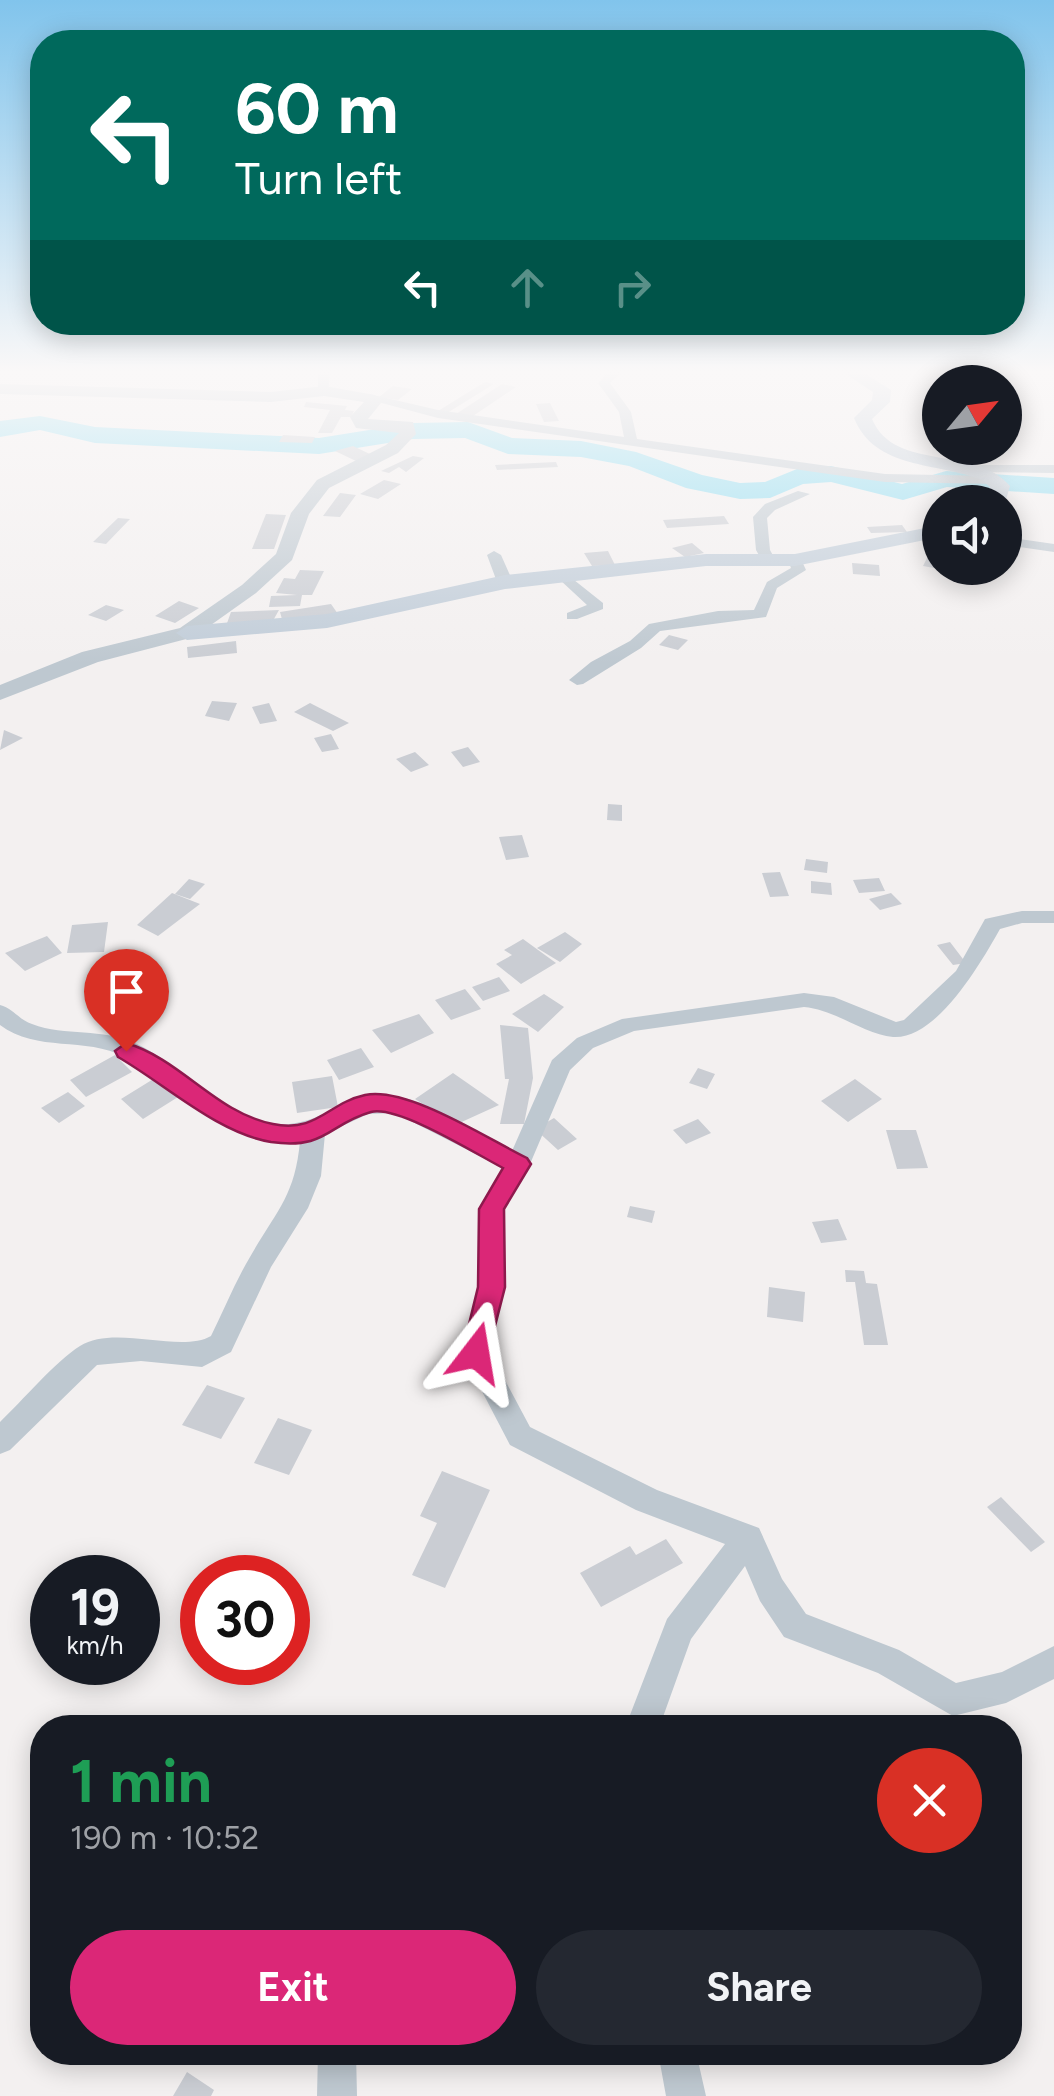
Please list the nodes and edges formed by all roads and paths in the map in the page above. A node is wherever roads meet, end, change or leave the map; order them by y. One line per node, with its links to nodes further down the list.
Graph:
1 (352, 469): 16 (street)
2 (821, 469): 5 (street)
3 (948, 469): 5 (main road)
4 (1054, 470): 5 (street)
5 (994, 484)
6 (802, 494): 12 (street)
7 (922, 535): 11 (main road)
8 (1022, 543): 9 (street)
9 (1054, 548)
10 (494, 555): 14 (street)
11 (794, 560): 12 (main road); 17 (street)
12 (769, 561): 13 (main road)
13 (564, 576): 14 (main road); 15 (street)
14 (505, 582): 16 (main road)
15 (572, 616)
16 (187, 632): 18 (street)
17 (577, 680)
18 (0, 693)
19 (1054, 917): 22 (street)
20 (0, 1012): 21 (street)
21 (314, 1134): 22 (street); 23 (street)
22 (518, 1164): 24 (street)
23 (0, 1441)
24 (748, 1538): 25 (street); 26 (street)
25 (1054, 1662)
26 (647, 1715)
27 (337, 2065): 29 (street)
28 (680, 2065): 30 (street)
29 (338, 2096)
30 (686, 2096)

